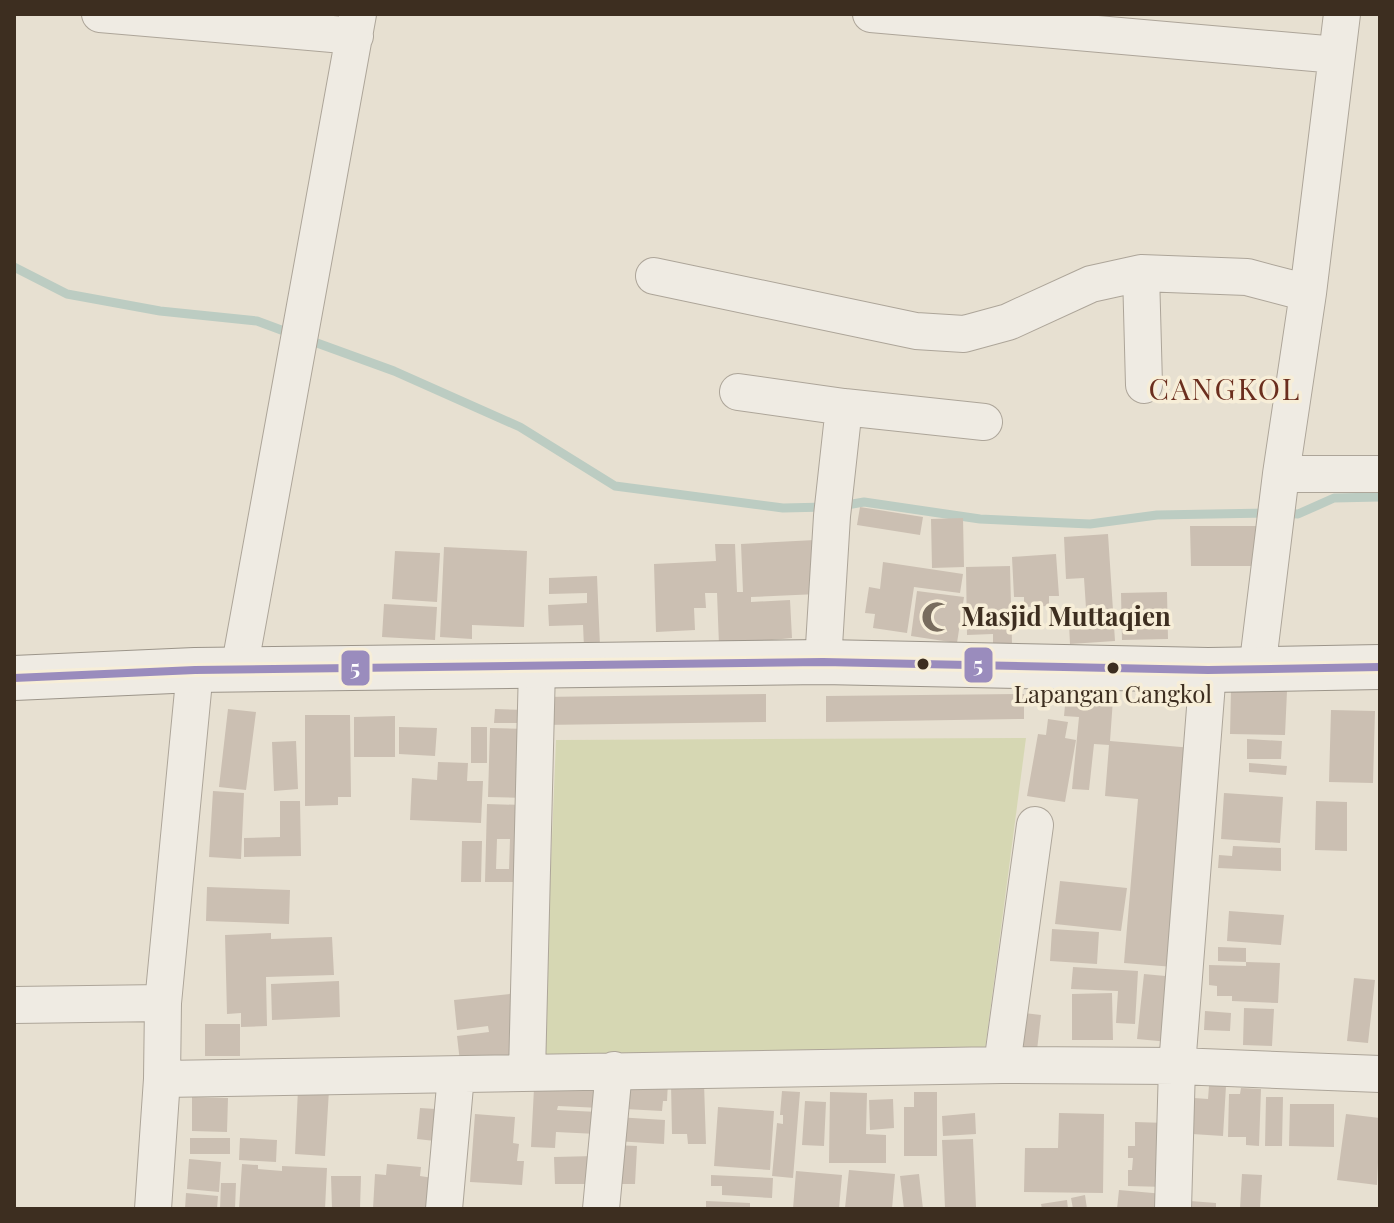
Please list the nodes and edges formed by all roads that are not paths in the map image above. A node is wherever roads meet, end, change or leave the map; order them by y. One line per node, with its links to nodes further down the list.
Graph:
1 (100, 14): 5 (street)
2 (871, 14): 4 (street)
3 (1342, 14): 6 (street)
4 (907, 16): 6 (street)
5 (356, 25): 20 (street)
6 (1337, 55): 9 (street)
7 (1141, 273): 8 (street); 9 (street); 10 (street)
8 (654, 276)
9 (1308, 293): 15 (street)
10 (1144, 385)
11 (738, 392): 12 (street)
12 (844, 407): 13 (street); 16 (street)
13 (984, 422)
14 (1380, 474): 15 (street)
15 (1277, 504): 22 (street)
16 (823, 662): 17 (main road); 21 (main road)
17 (537, 667): 20 (main road); 30 (street)
18 (1380, 667): 22 (main road)
19 (195, 670): 20 (main road); 23 (main road); 25 (street)
20 (239, 670)
21 (1208, 670): 22 (main road); 28 (street)
22 (1257, 670)
23 (14, 678)
24 (1035, 825): 27 (street)
25 (163, 1003): 26 (street); 33 (street)
26 (14, 1005)
27 (1002, 1065): 28 (street); 29 (street)
28 (1177, 1066): 31 (street); 37 (street)
29 (614, 1070): 30 (street); 36 (street)
30 (527, 1073): 32 (street)
31 (1380, 1074)
32 (456, 1075): 33 (street); 35 (street)
33 (162, 1079): 34 (street)
34 (153, 1209)
35 (444, 1209)
36 (601, 1209)
37 (1173, 1209)

